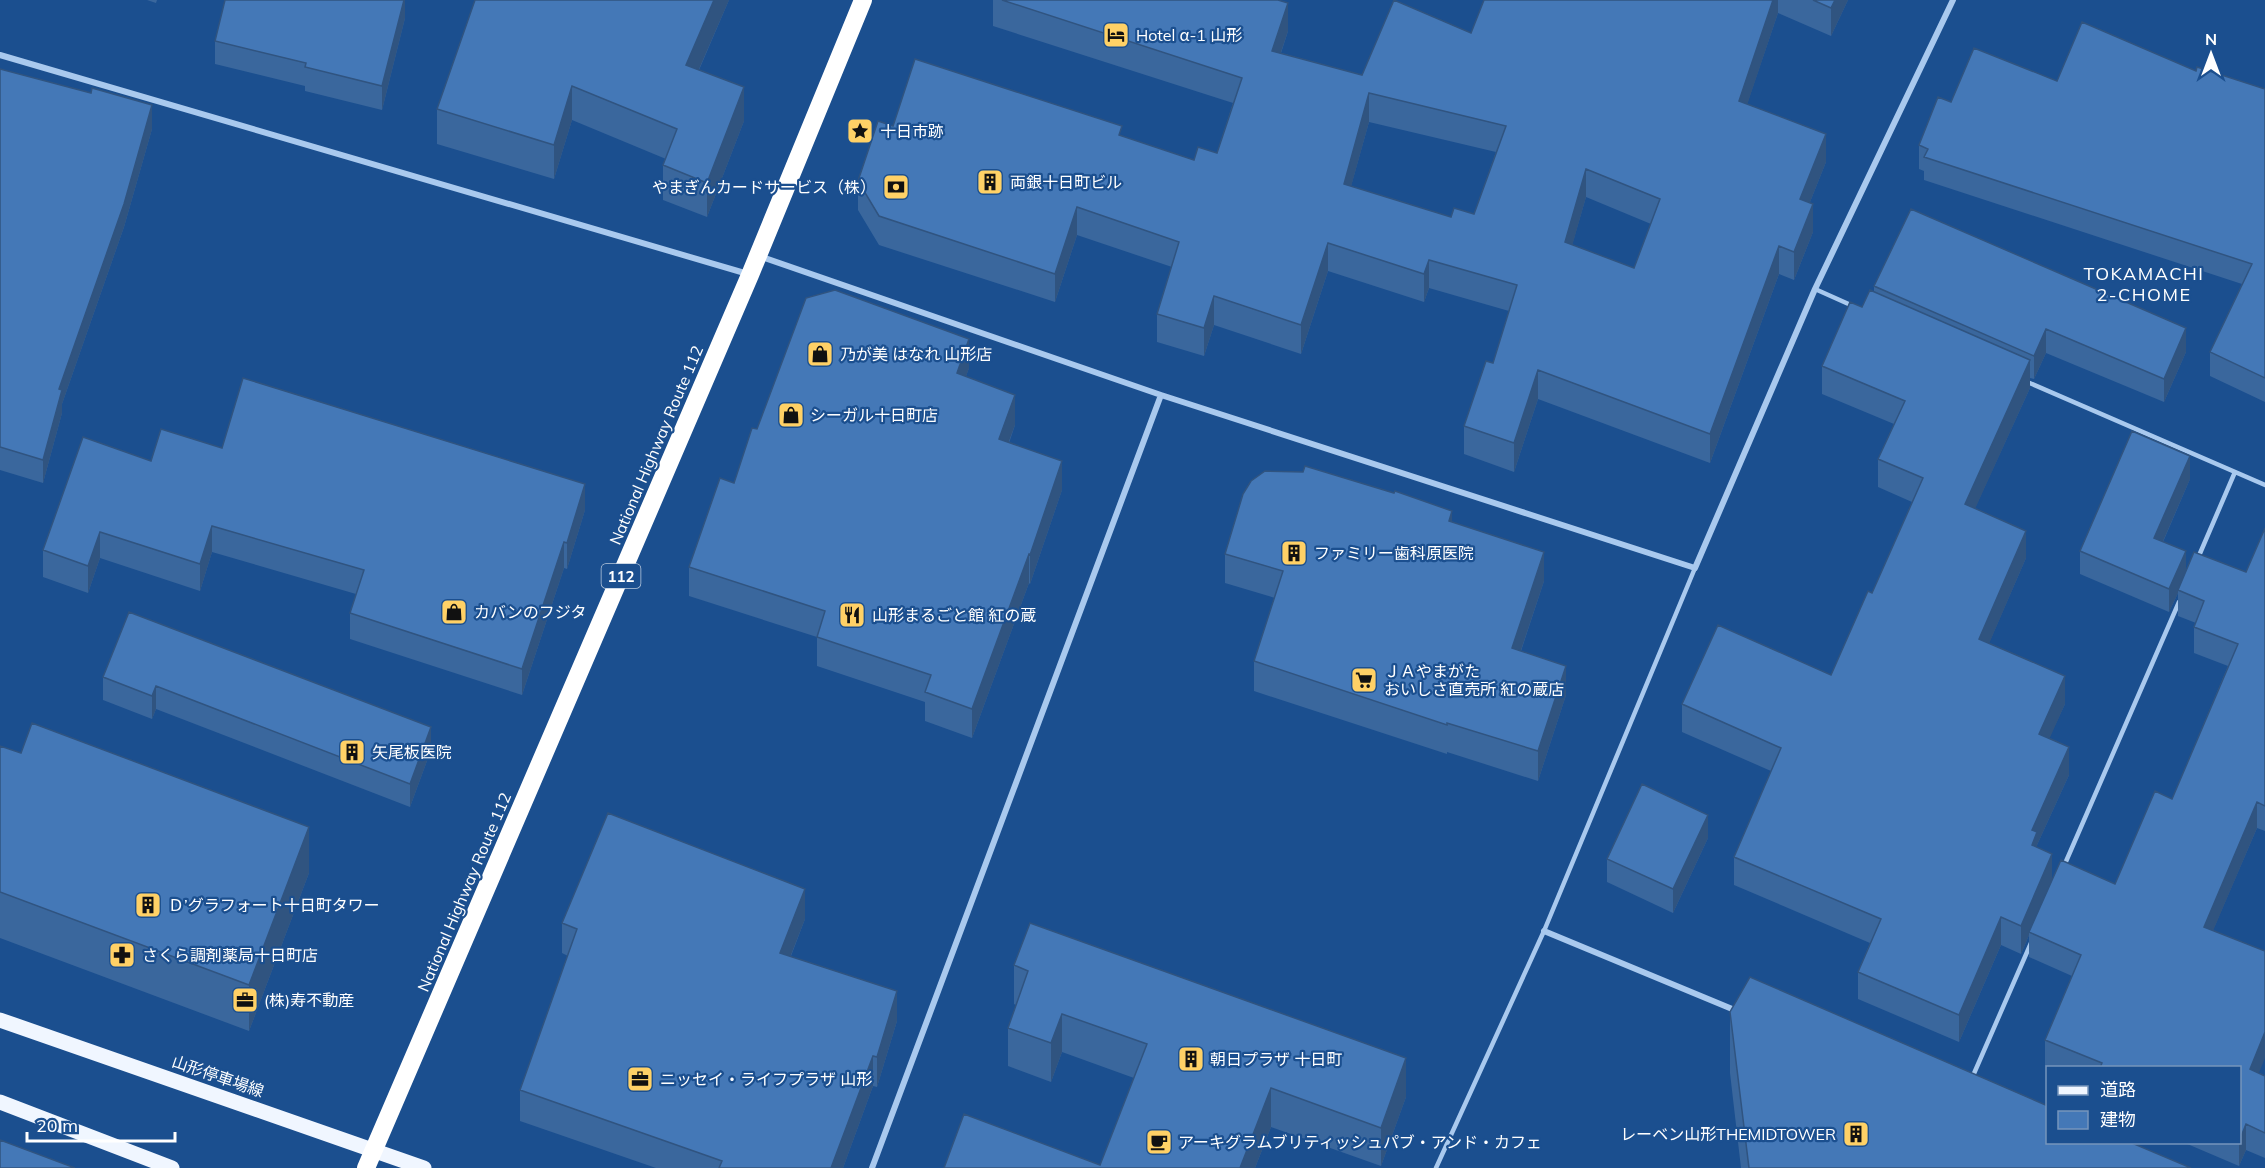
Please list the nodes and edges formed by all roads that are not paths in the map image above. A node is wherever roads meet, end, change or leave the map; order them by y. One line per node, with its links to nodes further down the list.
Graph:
1 (863, 0): 4 (highway, National Highway Route 112 / 112)
2 (1953, 0): 6 (street)
3 (0, 55): 5 (street)
4 (758, 255): 5 (highway, National Highway Route 112 / 112); 9 (street)
5 (750, 275): 22 (highway, National Highway Route 112 / 112)
6 (1815, 289): 7 (lane); 13 (street)
7 (1858, 308)
8 (2020, 378): 10 (lane)
9 (1161, 395): 13 (street); 26 (street)
10 (2235, 472): 11 (lane); 12 (lane)
11 (2265, 485)
12 (2198, 560)
13 (1695, 568): 16 (lane)
14 (2183, 592): 15 (lane)
15 (2060, 875)
16 (1544, 931): 18 (street); 27 (lane)
17 (2032, 940): 20 (lane)
18 (1741, 1013)
19 (0, 1020): 22 (main road, 山形停車場線)
20 (1971, 1082)
21 (0, 1102): 23 (main road)
22 (374, 1149): 24 (highway, National Highway Route 112 / 112); 25 (main road, 山形停車場線)
23 (172, 1168)
24 (366, 1168)
25 (424, 1168)
26 (872, 1168)
27 (1436, 1168)

